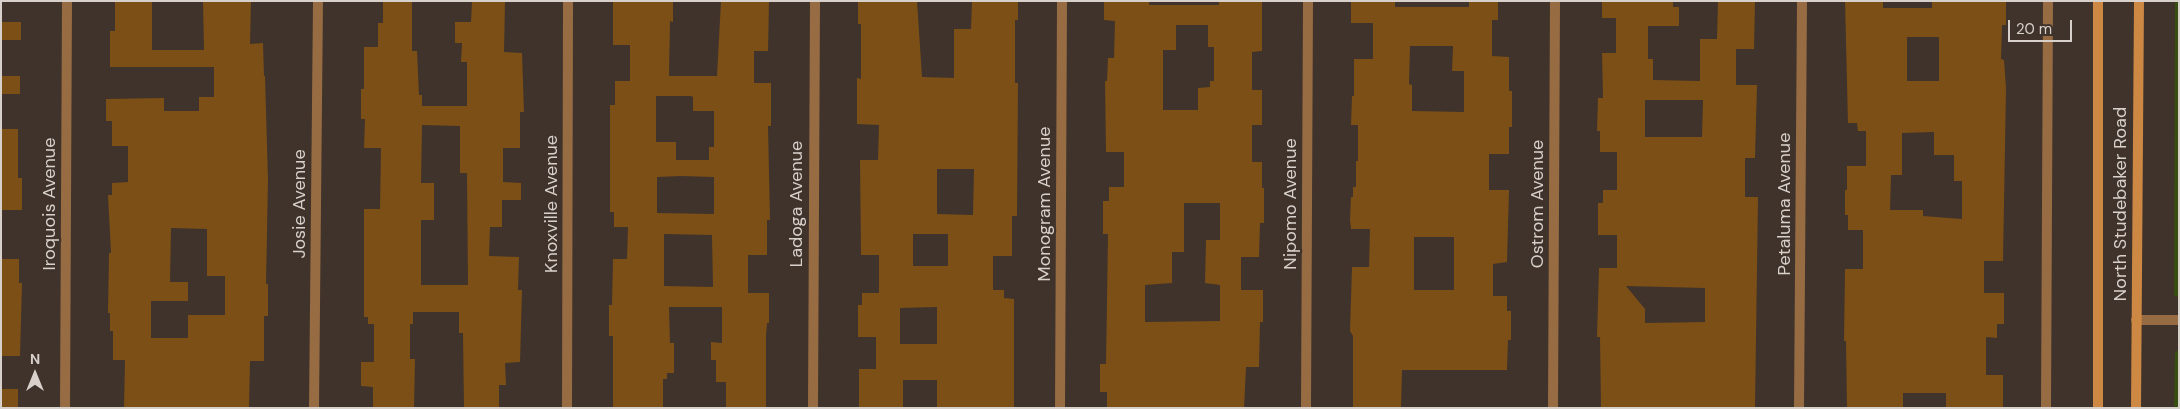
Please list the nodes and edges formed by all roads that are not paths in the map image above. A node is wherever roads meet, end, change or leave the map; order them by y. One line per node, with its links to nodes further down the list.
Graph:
1 (67, 1): 14 (street, Iroquois Avenue)
2 (318, 1): 15 (street, Josie Avenue)
3 (568, 1): 16 (street, Knoxville Avenue)
4 (815, 1): 17 (street, Ladoga Avenue)
5 (1062, 1): 18 (street, Monogram Avenue)
6 (1308, 1): 19 (street, Nipomo Avenue)
7 (1556, 1): 20 (street, Ostrom Avenue)
8 (1802, 1): 21 (street, Petaluma Avenue)
9 (2048, 1): 22 (street)
10 (2098, 1): 23 (main road, North Studebaker Road)
11 (2139, 1): 12 (main road, North Studebaker Road)
12 (2136, 320): 13 (street); 24 (main road, North Studebaker Road)
13 (2179, 320)
14 (65, 408)
15 (314, 408)
16 (567, 408)
17 (812, 408)
18 (1060, 408)
19 (1306, 408)
20 (1553, 408)
21 (1799, 408)
22 (2046, 408)
23 (2098, 408)
24 (2136, 408)

